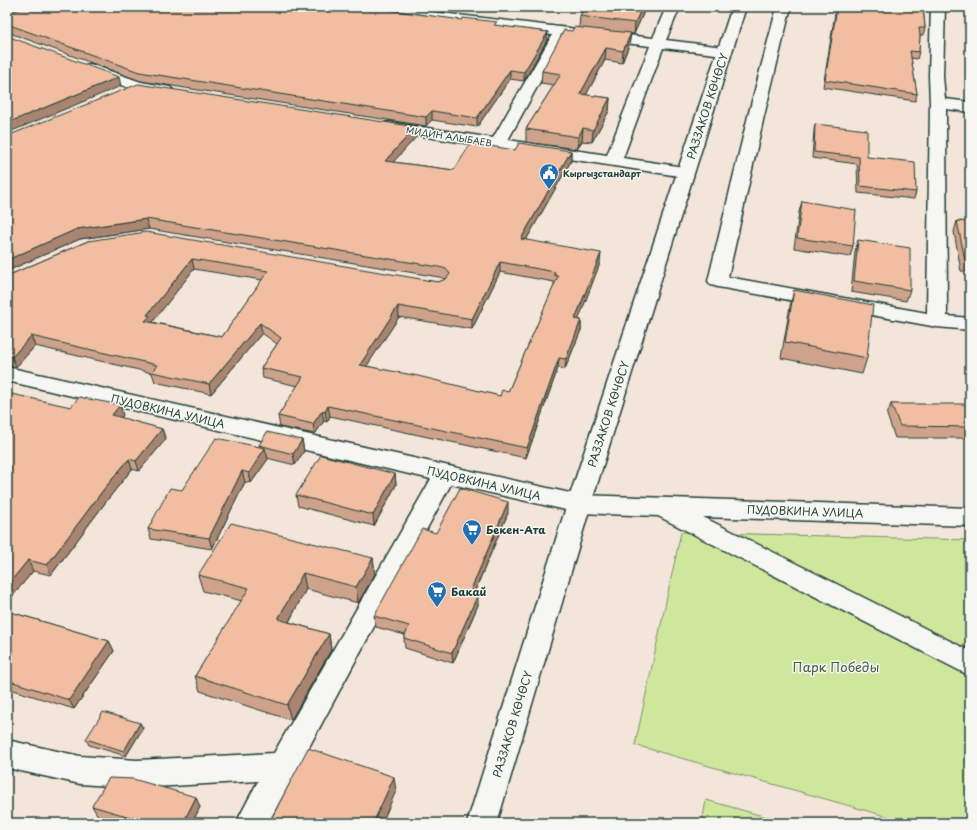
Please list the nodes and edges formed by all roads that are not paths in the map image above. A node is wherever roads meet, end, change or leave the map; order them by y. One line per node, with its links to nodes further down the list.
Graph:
1 (356, 7): 6 (main road)
2 (673, 7): 7 (main road)
3 (739, 7): 8 (main road, РАЗЗАКОВ КӨЧӨСҮ)
4 (784, 7): 19 (main road)
5 (938, 7): 13 (main road)
6 (561, 31): 7 (main road); 16 (main road)
7 (658, 43): 8 (main road); 17 (main road)
8 (724, 51): 18 (main road, РАЗЗАКОВ КӨЧӨСҮ)
9 (73, 62): 10 (main road)
10 (138, 86): 11 (main road); 12 (main road)
11 (177, 92)
12 (116, 95)
13 (938, 103): 14 (main road); 19 (main road)
14 (970, 107)
15 (373, 124): 16 (main road, МИДИН АЛЫБАЕВ)
16 (498, 144): 17 (main road, МИДИН АЛЫБАЕВ)
17 (613, 162): 18 (main road, МИДИН АЛЫБАЕВ)
18 (685, 172): 23 (main road, РАЗЗАКОВ КӨЧӨСҮ)
19 (937, 322): 20 (main road)
20 (970, 324)
21 (7, 374): 22 (main road, ПУДОВКИНА УЛИЦА)
22 (445, 474): 23 (main road, ПУДОВКИНА УЛИЦА); 28 (main road)
23 (579, 504): 24 (main road, ПУДОВКИНА УЛИЦА); 30 (main road, РАЗЗАКОВ КӨЧӨСҮ)
24 (660, 507): 25 (main road, ПУДОВКИНА УЛИЦА); 26 (main road)
25 (970, 517)
26 (970, 664)
27 (7, 754): 28 (main road)
28 (283, 766): 29 (main road)
29 (251, 823)
30 (482, 823)

